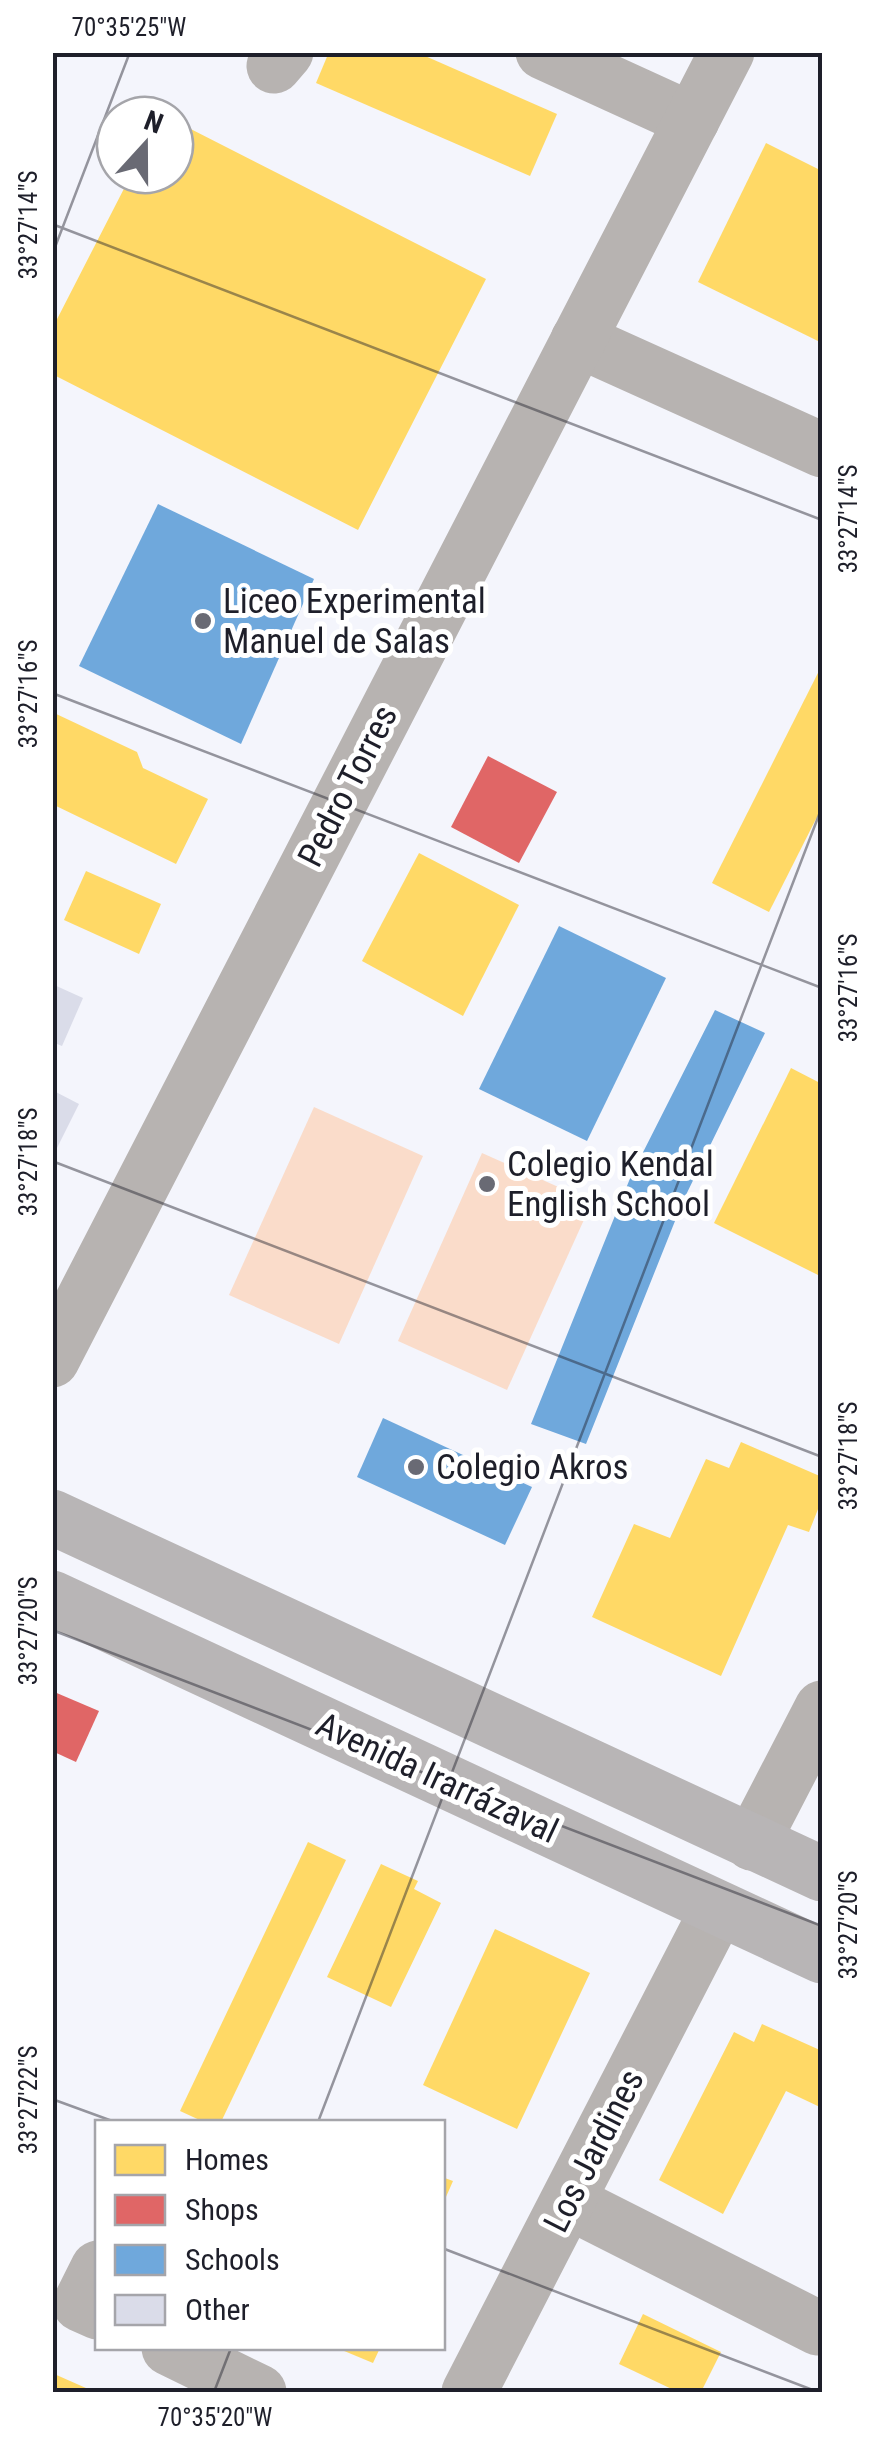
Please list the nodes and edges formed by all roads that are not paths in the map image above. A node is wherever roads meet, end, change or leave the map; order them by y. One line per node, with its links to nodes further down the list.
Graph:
1 (543, 52): 3 (street)
2 (728, 52): 3 (street, Pedro Torres)
3 (692, 120): 4 (street, Pedro Torres)
4 (578, 340): 5 (street); 6 (street, Pedro Torres)
5 (822, 450)
6 (52, 1360)
7 (52, 1517): 10 (main road)
8 (52, 1598): 12 (main road, Avenida Irarrázaval)
9 (822, 1708): 10 (street)
10 (752, 1842): 11 (main road)
11 (822, 1874)
12 (718, 1909): 13 (main road, Avenida Irarrázaval); 14 (street, Los Jardines)
13 (822, 1956)
14 (569, 2202): 17 (street); 20 (street, Los Jardines)
15 (95, 2274): 16 (street)
16 (95, 2311)
17 (818, 2328)
18 (173, 2350): 19 (street)
19 (260, 2392)
20 (469, 2392)

